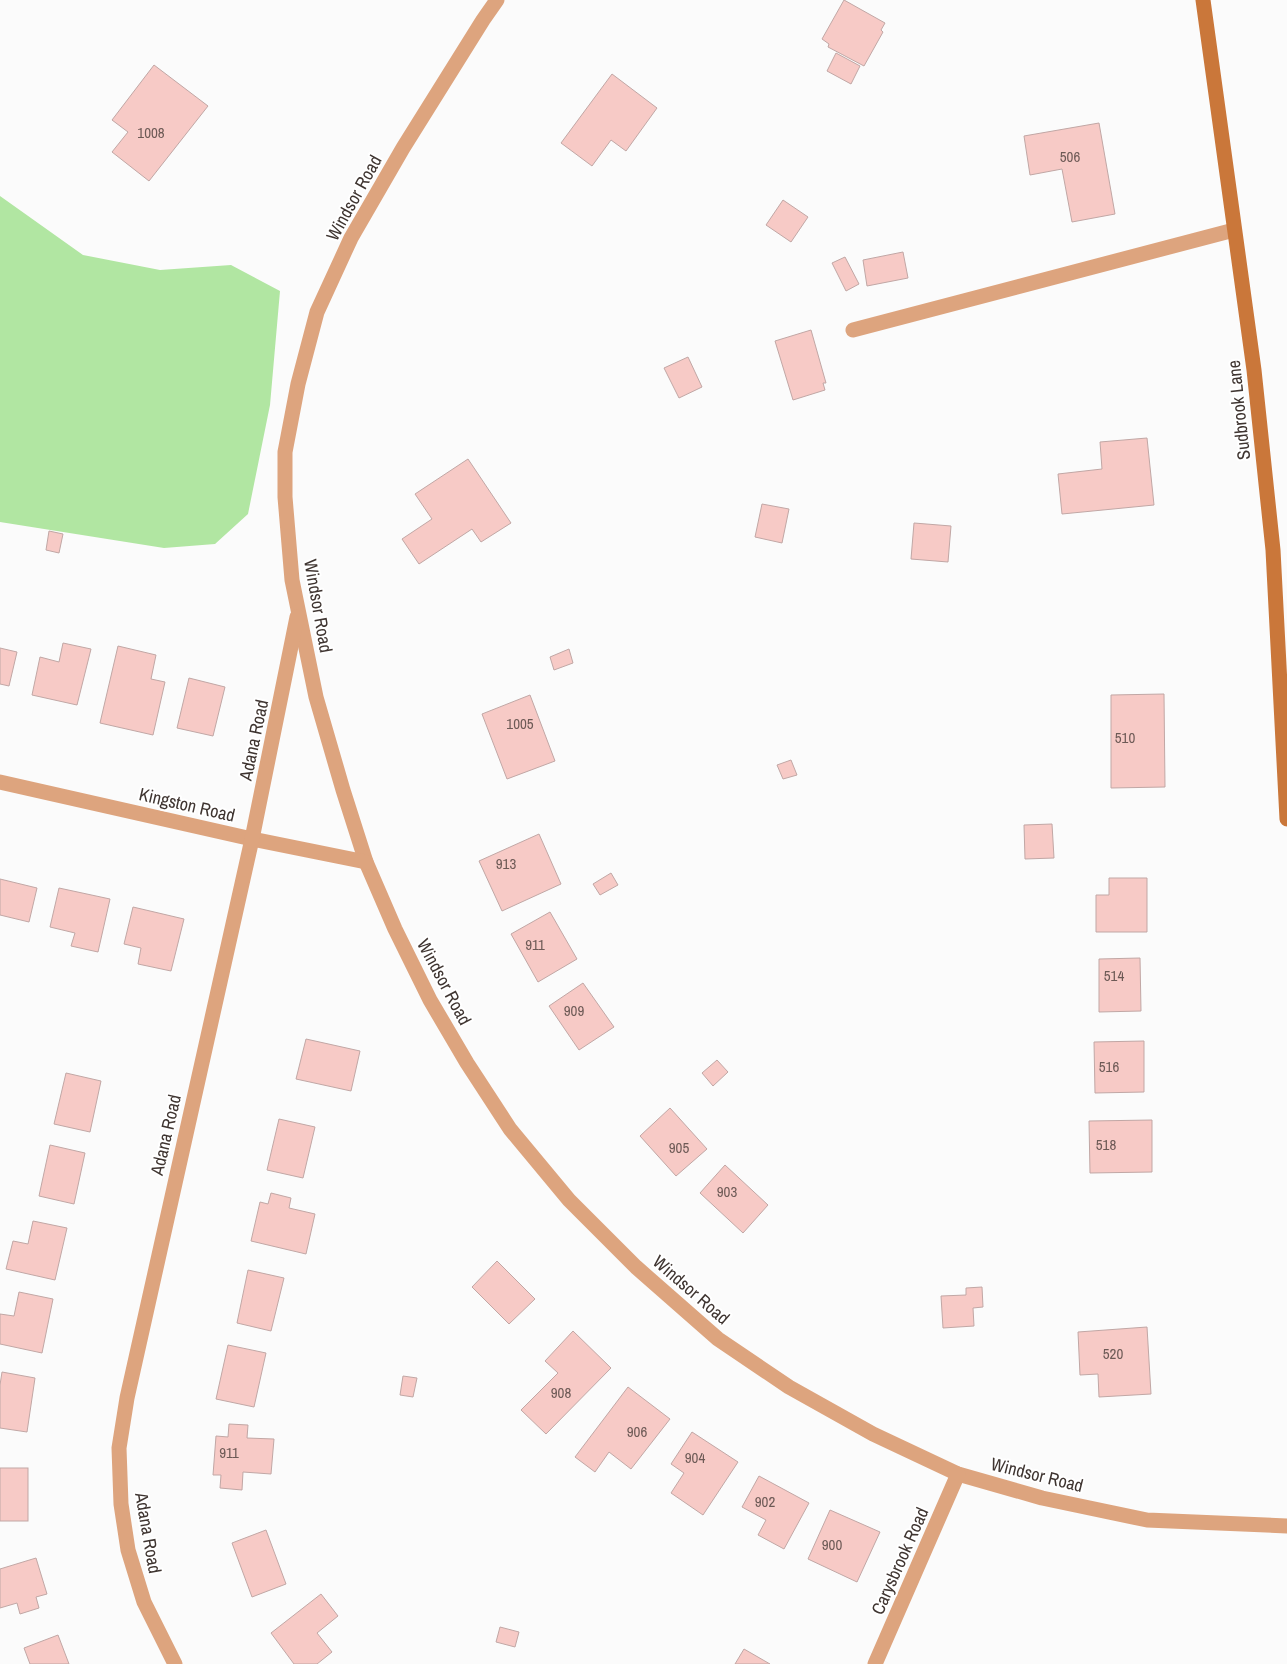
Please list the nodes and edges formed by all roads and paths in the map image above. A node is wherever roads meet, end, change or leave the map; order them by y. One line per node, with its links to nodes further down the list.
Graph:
1 (497, 0): 5 (street, Windsor Road)
2 (1202, 0): 3 (street, Sudbrook Lane)
3 (1234, 230): 4 (street); 7 (street, Sudbrook Lane)
4 (853, 330)
5 (298, 609): 8 (street, Adana Road); 9 (street, Windsor Road)
6 (0, 782): 8 (street, Kingston Road)
7 (1287, 820)
8 (252, 839): 9 (street, Kingston Road); 12 (street, Adana Road)
9 (366, 862): 10 (street, Windsor Road)
10 (958, 1474): 11 (street, Windsor Road); 13 (street, Carysbrook Road)
11 (1287, 1526)
12 (175, 1664)
13 (875, 1664)

